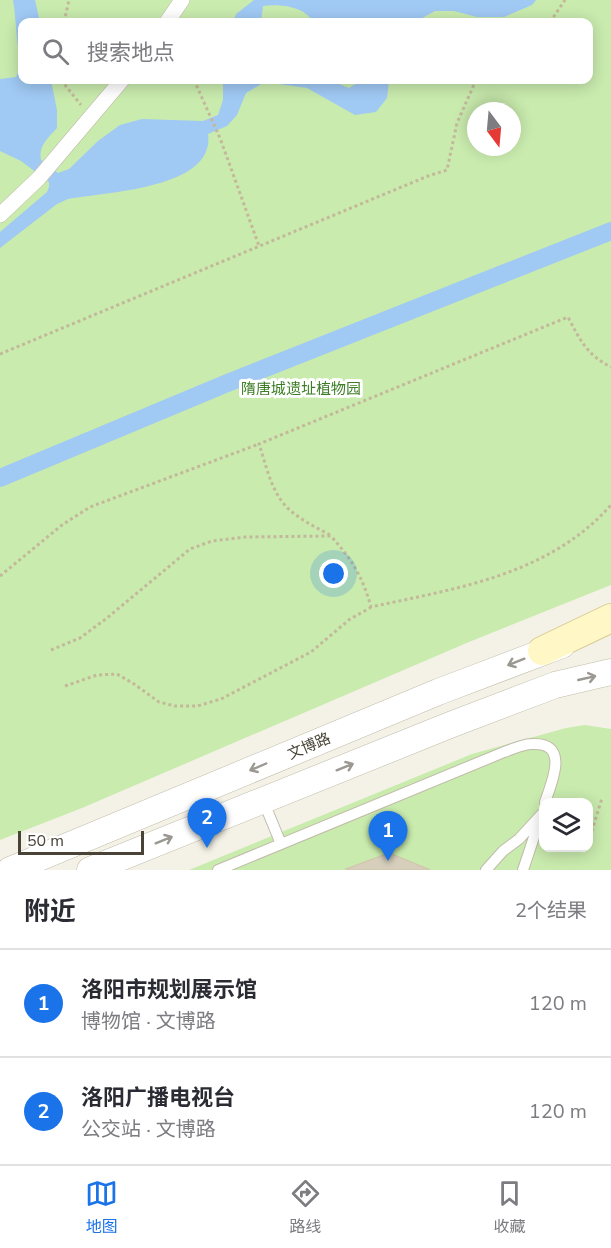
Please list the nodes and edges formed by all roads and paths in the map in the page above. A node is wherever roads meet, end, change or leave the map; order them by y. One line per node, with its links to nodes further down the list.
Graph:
1 (69, 0): 4 (path)
2 (182, 0): 5 (street)
3 (565, 0): 6 (path)
4 (65, 18)
5 (170, 18)
6 (553, 18)
7 (64, 84): 11 (path)
8 (119, 84): 11 (street)
9 (196, 84): 13 (path)
10 (474, 84): 13 (path)
11 (92, 118): 12 (street)
12 (0, 215)
13 (259, 246): 14 (path)
14 (0, 354)
15 (611, 367): 16 (path)
16 (259, 444): 18 (path); 19 (path)
17 (611, 505): 20 (path)
18 (331, 536): 20 (path); 23 (path)
19 (0, 576)
20 (370, 607): 26 (path)
21 (611, 618): 24 (main road)
22 (611, 630): 24 (street, 文博路)
23 (51, 650)
24 (542, 651): 34 (street, 文博路, one-way to 34)
25 (611, 672): 29 (street, one-way to 25)
26 (65, 687)
27 (546, 798): 33 (lane)
28 (602, 798): 32 (path)
29 (263, 800): 33 (lane); 35 (street, one-way to 29)
30 (539, 816): 37 (lane)
31 (539, 823): 38 (lane)
32 (593, 827)
33 (282, 844): 36 (lane)
34 (10, 870)
35 (90, 870)
36 (219, 870)
37 (486, 870)
38 (523, 870)

